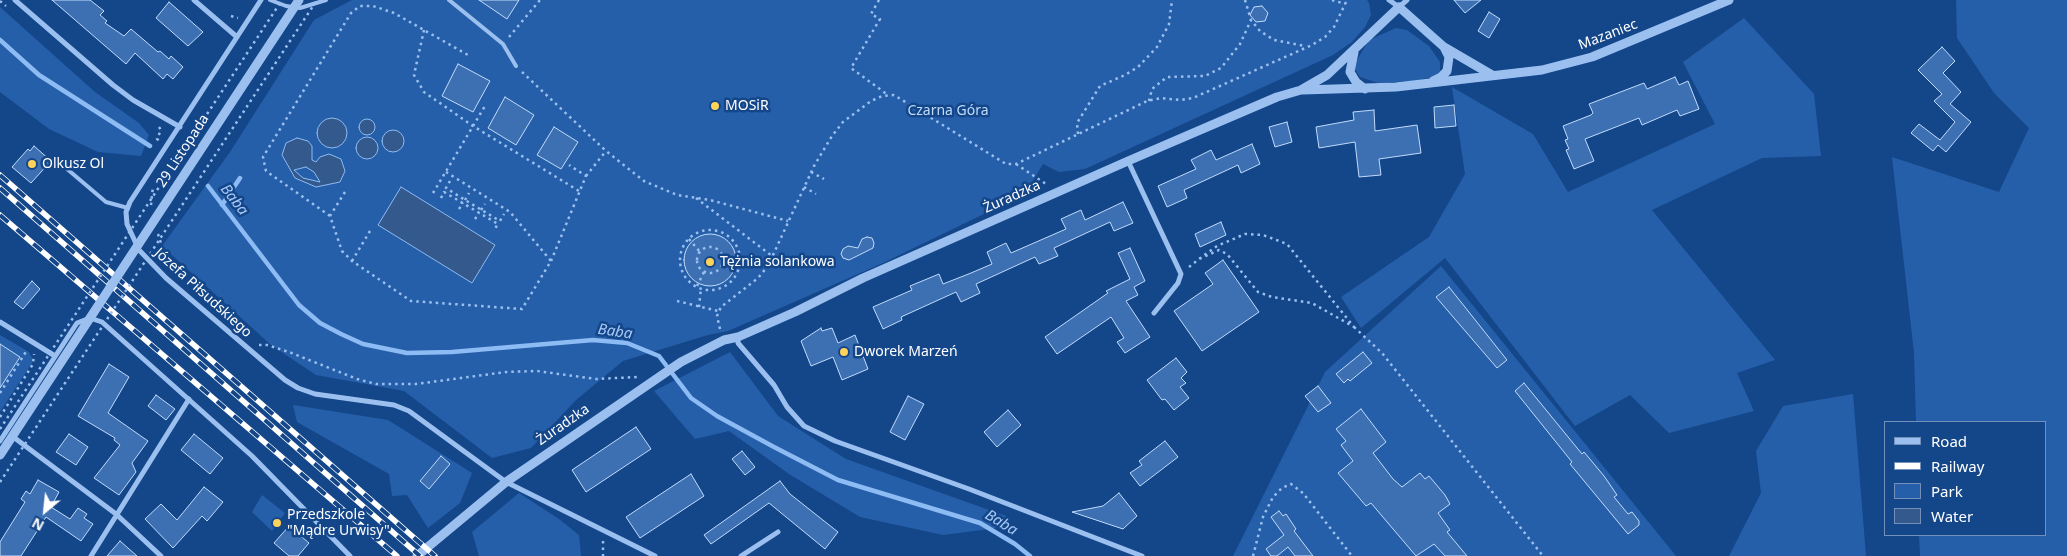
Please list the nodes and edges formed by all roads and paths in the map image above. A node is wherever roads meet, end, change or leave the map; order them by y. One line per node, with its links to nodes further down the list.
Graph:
1 (15, 0): 37 (street)
2 (194, 0): 23 (street)
3 (261, 0): 23 (street)
4 (270, 0): 8 (lane)
5 (282, 0): 97 (path, bridge)
6 (299, 0): 99 (street, 29 Listopada, bridge)
7 (317, 0): 100 (path, bridge)
8 (326, 0)
9 (449, 0): 24 (lane)
10 (540, 0): 24 (path)
11 (879, 0): 34 (path)
12 (1172, 0): 39 (path)
13 (1245, 0): 21 (path)
14 (1332, 0): 19 (path)
15 (1347, 0): 19 (path)
16 (1389, 0): 20 (street)
17 (1407, 0): 20 (street)
18 (1729, 0): 30 (street, Mazaniec)
19 (1345, 4): 25 (path)
20 (1399, 8): 26 (street); 27 (street)
21 (1251, 20): 25 (path); 35 (path)
22 (424, 30): 28 (path); 38 (path); 65 (path)
23 (237, 37): 37 (street)
24 (503, 44): 29 (lane)
25 (1307, 47): 35 (path)
26 (1444, 47): 30 (street); 31 (street)
27 (1355, 50): 32 (street); 33 (street)
28 (468, 55)
29 (516, 66): 40 (path)
30 (1492, 75): 31 (street, Mazaniec)
31 (1428, 83): 32 (street, Mazaniec)
32 (1365, 89): 33 (street, Mazaniec)
33 (1301, 90): 41 (street, Żuradzka)
34 (888, 95): 43 (path); 46 (path)
35 (1150, 101): 39 (path)
36 (485, 106): 38 (path)
37 (180, 126): 61 (street)
38 (473, 126): 45 (path); 52 (path)
39 (1078, 134): 43 (path)
40 (606, 151): 47 (path); 57 (path)
41 (1128, 161): 79 (street); 88 (street, Żuradzka)
42 (60, 163): 61 (lane)
43 (1016, 164): 50 (path)
44 (569, 165): 47 (path)
45 (446, 172): 54 (path); 75 (path)
46 (811, 172): 48 (path); 51 (path)
47 (586, 176): 52 (path)
48 (824, 179)
49 (450, 181): 59 (path)
50 (1050, 186)
51 (804, 187): 56 (path); 67 (path)
52 (579, 191): 75 (path)
53 (345, 192): 65 (path)
54 (433, 193)
55 (469, 193): 59 (path)
56 (816, 194)
57 (695, 197): 67 (path); 72 (path)
58 (441, 198): 59 (path)
59 (464, 201): 62 (path); 63 (path)
60 (485, 204): 63 (path)
61 (128, 208): 101 (street, Józefa Piłsudskiego)
62 (459, 209)
63 (480, 211): 64 (path); 66 (path); 68 (path)
64 (504, 214)
65 (330, 216): 74 (path)
66 (476, 219)
67 (788, 221): 72 (path)
68 (494, 230)
69 (370, 231): 74 (path)
70 (689, 239): 71 (path); 77 (path); 80 (path)
71 (700, 252): 76 (path); 78 (path)
72 (772, 256): 84 (path)
73 (1199, 259): 79 (path); 87 (path); 87 (path)
74 (352, 261): 75 (path)
75 (551, 261)
76 (723, 263): 77 (path); 78 (path)
77 (739, 268): 81 (path)
78 (704, 272): 80 (path)
79 (1181, 274): 85 (street)
80 (697, 286): 81 (path)
81 (701, 288): 83 (path)
82 (677, 301): 83 (path)
83 (699, 307): 84 (path)
84 (718, 311): 89 (path)
85 (1154, 314)
86 (0, 322): 91 (street)
87 (1354, 327): 115 (path)
88 (738, 337): 89 (street, Żuradzka); 112 (street)
89 (724, 340): 101 (street, Żuradzka)
90 (259, 345): 92 (path)
91 (55, 356): 95 (street); 97 (street)
92 (642, 377)
93 (2, 386): 94 (path); 96 (path)
94 (0, 393)
95 (189, 399): 102 (street); 107 (street)
96 (0, 417)
97 (3, 431): 98 (street); 102 (street)
98 (0, 441)
99 (0, 455)
100 (0, 482)
101 (506, 482): 103 (street, Józefa Piłsudskiego); 108 (street, Żuradzka)
102 (116, 514): 105 (street); 106 (street)
103 (602, 530): 109 (path); 110 (street, Józefa Piłsudskiego)
104 (778, 532): 111 (street)
105 (91, 556)
106 (161, 556)
107 (350, 556)
108 (417, 556)
109 (603, 556)
110 (655, 556)
111 (741, 556)
112 (1142, 556)
113 (1253, 556): 114 (path)
114 (1352, 556)
115 (1543, 556)

